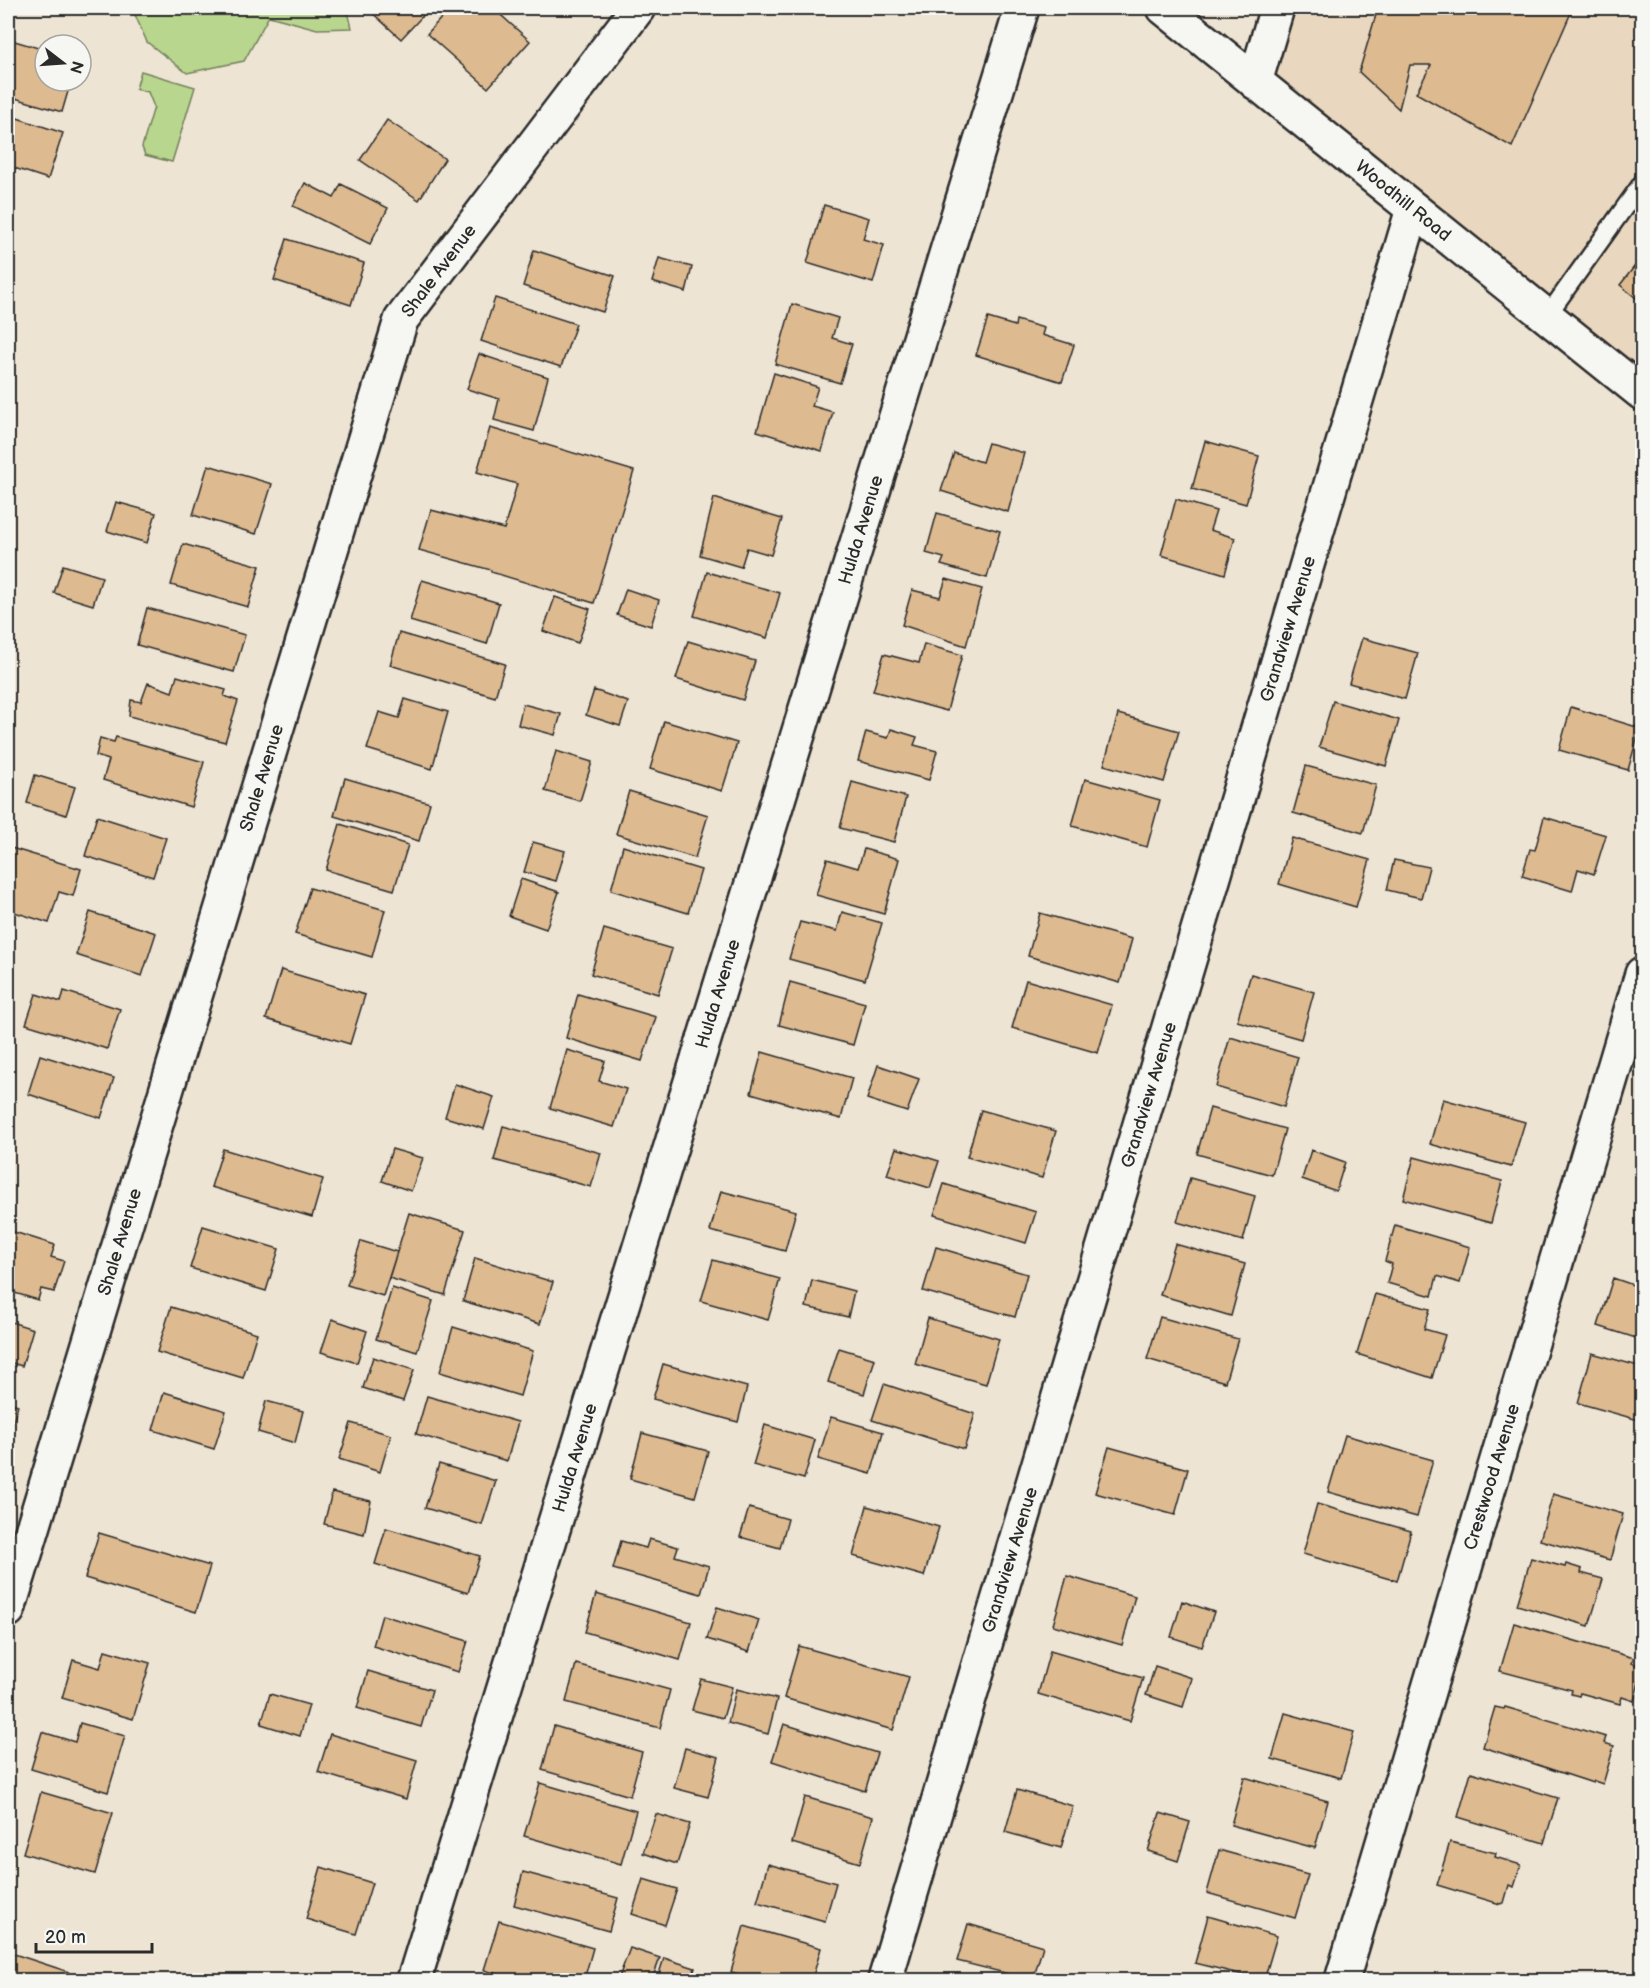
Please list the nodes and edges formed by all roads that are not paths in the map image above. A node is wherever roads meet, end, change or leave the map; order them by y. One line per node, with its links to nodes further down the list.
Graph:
1 (638, 8): 11 (street, Shale Avenue)
2 (1022, 8): 12 (street, Hulda Avenue)
3 (1164, 8): 5 (street, Woodhill Road)
4 (1277, 8): 5 (street)
5 (1255, 82): 7 (street, Woodhill Road)
6 (1642, 183): 8 (lane)
7 (1413, 209): 8 (street, Woodhill Road); 13 (street, Grandview Avenue)
8 (1547, 316): 9 (street, Woodhill Road)
9 (1642, 393)
10 (1642, 974): 14 (street, Crestwood Avenue)
11 (8, 1610)
12 (414, 1980)
13 (885, 1980)
14 (1342, 1980)

